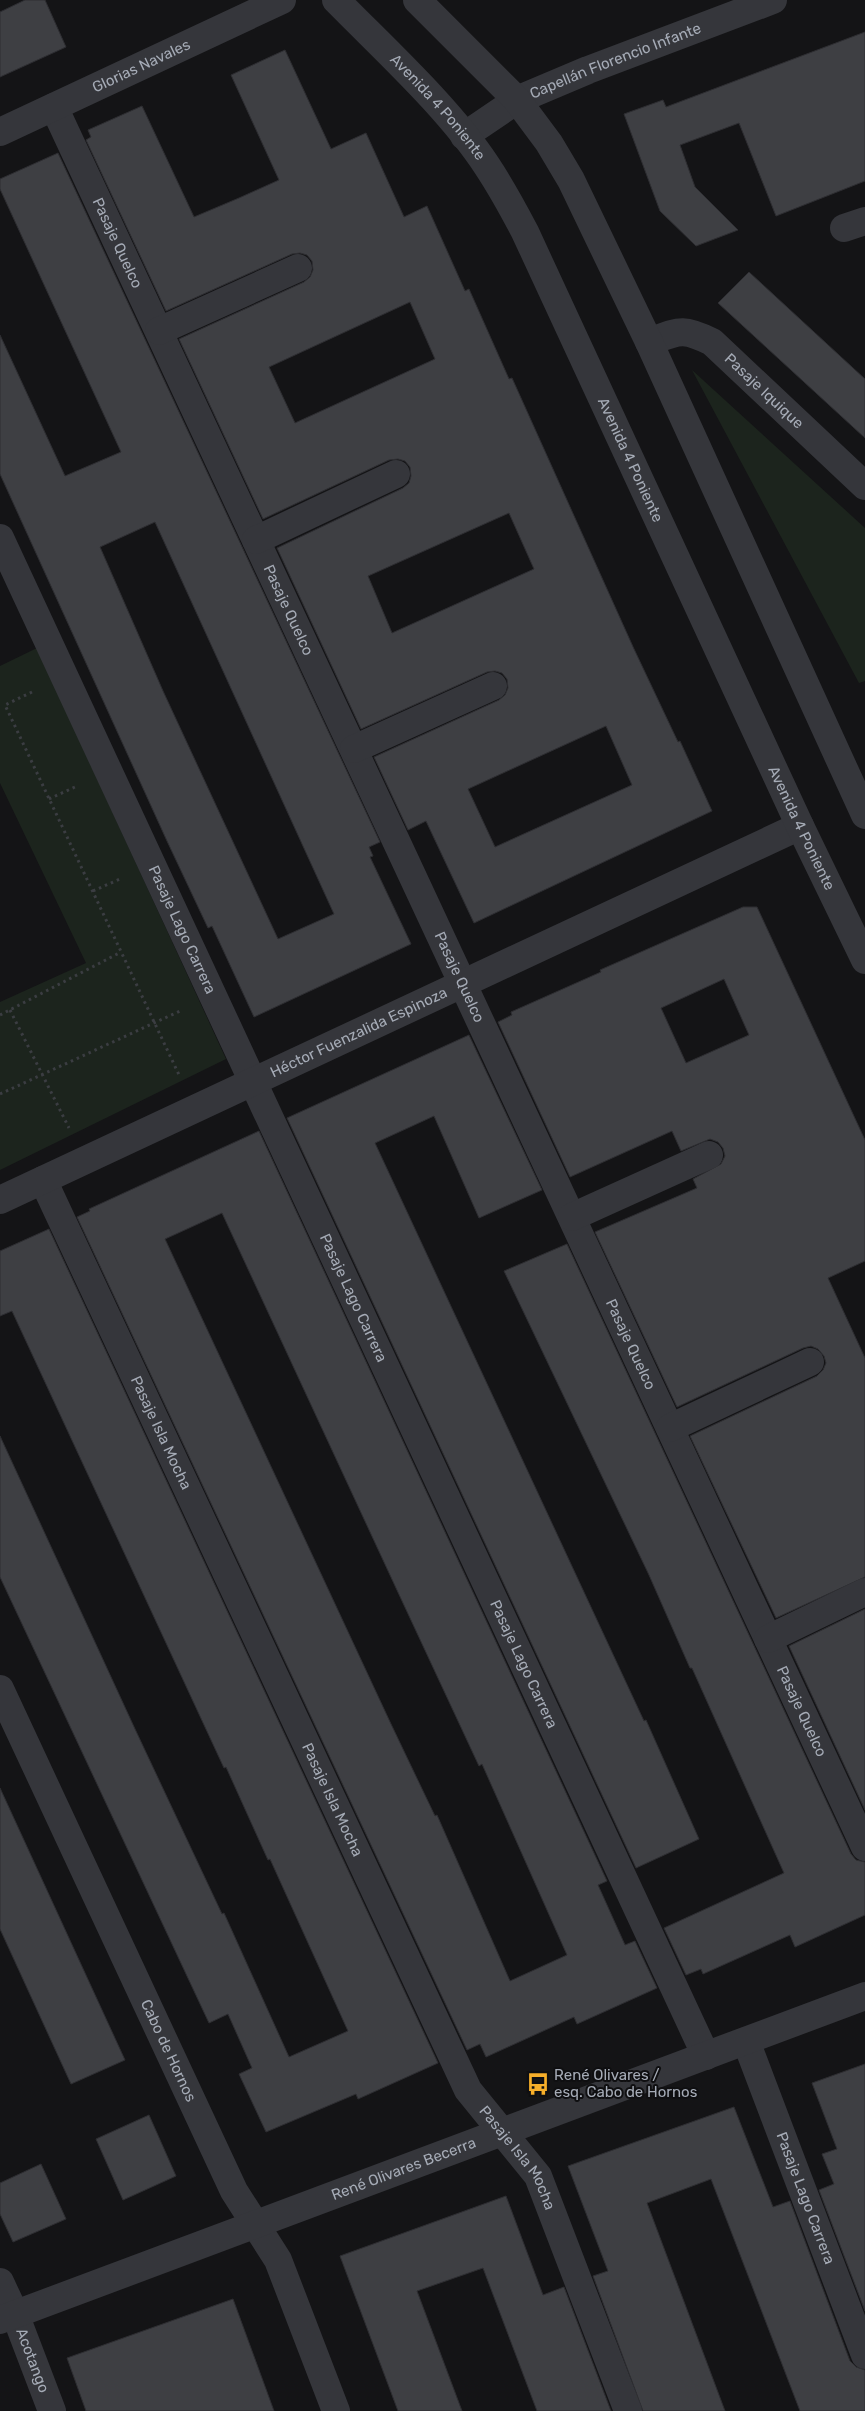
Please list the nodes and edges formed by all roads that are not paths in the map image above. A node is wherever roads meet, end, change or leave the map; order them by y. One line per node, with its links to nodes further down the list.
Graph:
1 (282, 0): 6 (street, Glorias Navales)
2 (336, 0): 8 (street, Avenida 4 Poniente)
3 (417, 0): 5 (street)
4 (773, 0): 5 (street, Capellán Florencio Infante)
5 (517, 100): 8 (street, Capellán Florencio Infante); 11 (street)
6 (54, 107): 7 (street, Glorias Navales); 10 (street, Pasaje Quelco)
7 (0, 132)
8 (464, 136): 19 (street, Avenida 4 Poniente)
9 (298, 268): 10 (street)
10 (159, 332): 15 (street, Pasaje Quelco)
11 (649, 342): 13 (street, Pasaje Iquique); 18 (street)
12 (396, 474): 15 (street)
13 (865, 486)
14 (0, 538): 22 (street, Pasaje Lago Carrera)
15 (256, 540): 17 (street, Pasaje Quelco)
16 (493, 686): 17 (street)
17 (354, 749): 21 (street, Pasaje Quelco)
18 (865, 815)
19 (800, 826): 20 (street, Avenida 4 Poniente); 21 (street, Héctor Fuenzalida Espinoza)
20 (865, 960)
21 (463, 984): 22 (street, Héctor Fuenzalida Espinoza); 26 (street, Pasaje Quelco)
22 (253, 1082): 24 (street, Héctor Fuenzalida Espinoza); 35 (street, Pasaje Lago Carrera)
23 (710, 1155): 26 (street)
24 (44, 1180): 25 (street, Héctor Fuenzalida Espinoza); 36 (street, Pasaje Isla Mocha)
25 (0, 1200)
26 (572, 1217): 28 (street, Pasaje Quelco)
27 (810, 1362): 28 (street)
28 (670, 1428): 30 (street, Pasaje Quelco)
29 (865, 1592): 30 (street)
30 (768, 1639): 32 (street, Pasaje Quelco)
31 (0, 1689): 37 (street, Cabo de Hornos)
32 (865, 1847)
33 (865, 1996): 34 (street, René Olivares Becerra)
34 (746, 2041): 35 (street, René Olivares Becerra); 40 (street, Pasaje Lago Carrera)
35 (706, 2056): 36 (street, René Olivares Becerra)
36 (502, 2133): 37 (street, René Olivares Becerra); 43 (street, Pasaje Isla Mocha)
37 (256, 2225): 39 (street, René Olivares Becerra); 42 (street, Cabo de Hornos)
38 (0, 2282): 39 (street, Acotango)
39 (8, 2317): 41 (street, Acotango)
40 (865, 2354)
41 (52, 2411)
42 (336, 2411)
43 (628, 2411)

